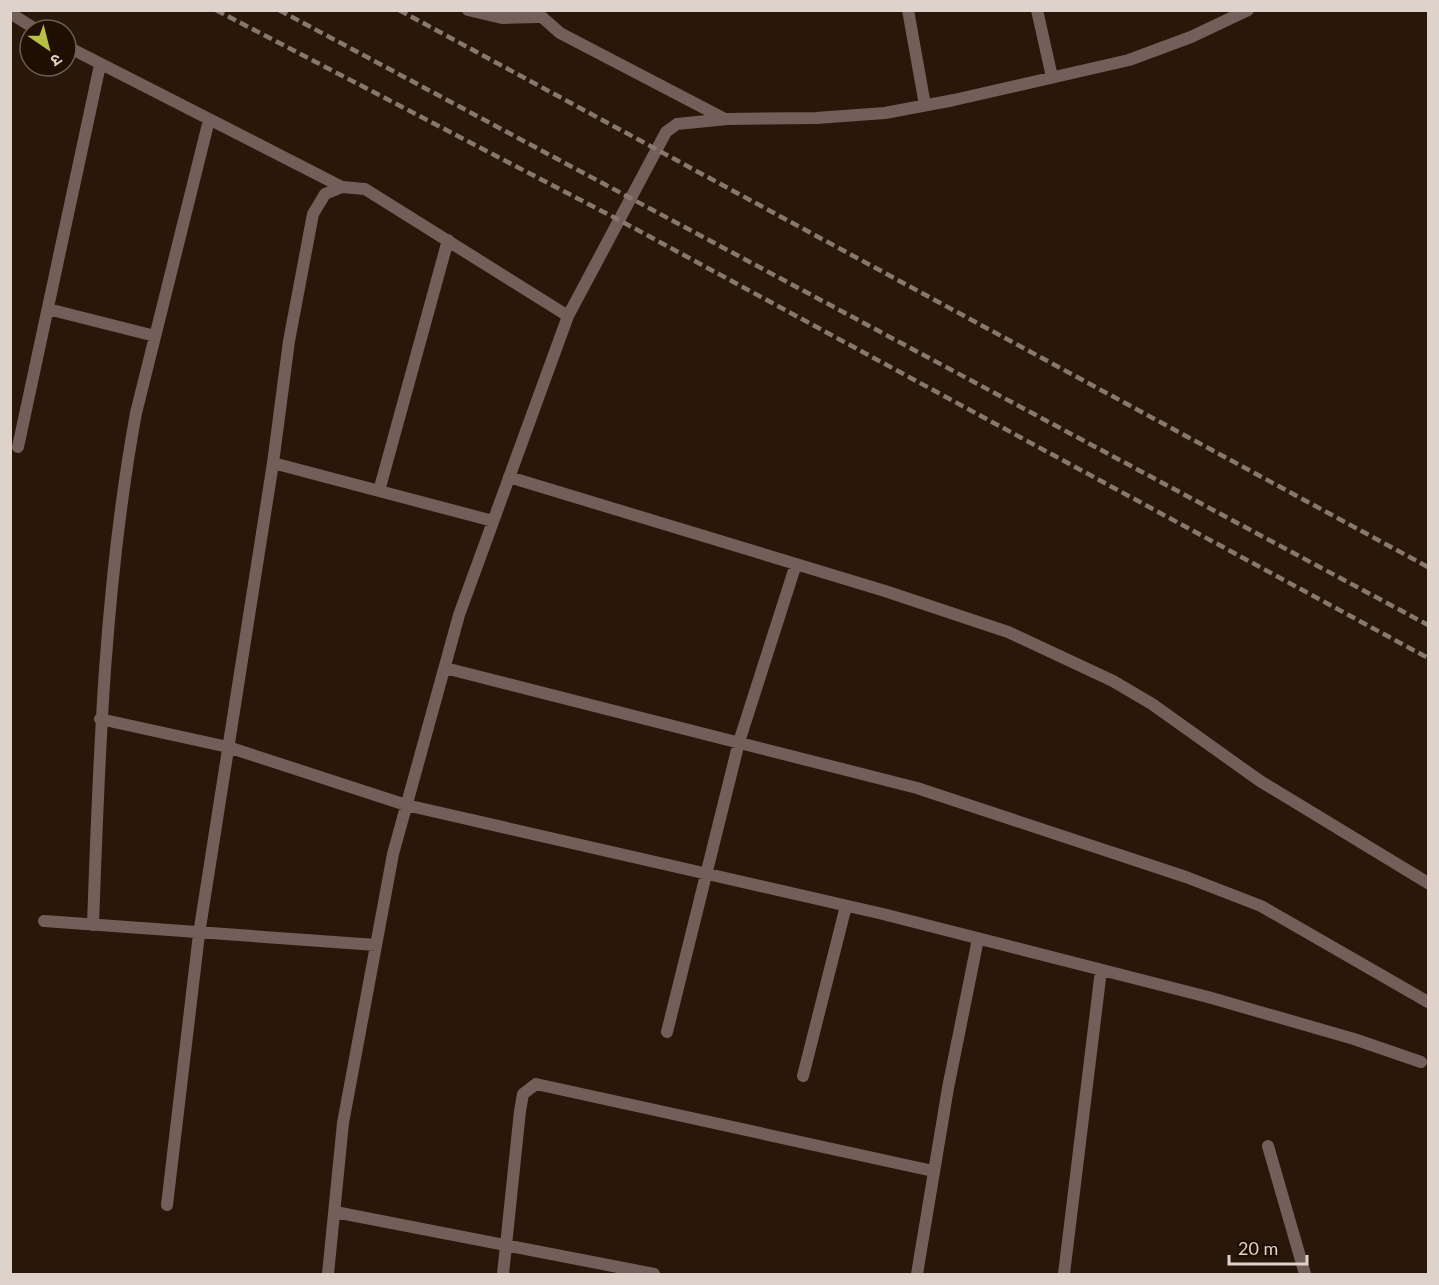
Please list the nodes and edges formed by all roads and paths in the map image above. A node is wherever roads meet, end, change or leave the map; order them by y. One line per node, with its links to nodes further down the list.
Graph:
1 (468, 10): 5 (street)
2 (908, 10): 9 (street)
3 (1037, 10): 8 (street)
4 (1248, 10): 8 (street)
5 (536, 14): 10 (street)
6 (78, 53): 7 (street)
7 (100, 65): 11 (street); 14 (street)
8 (1052, 77): 9 (street)
9 (925, 105): 10 (street)
10 (727, 119): 15 (street)
11 (209, 120): 12 (street); 16 (street)
12 (342, 187): 13 (street); 18 (street)
13 (448, 240): 15 (street); 20 (street)
14 (48, 309): 16 (street); 17 (street)
15 (568, 316): 19 (street)
16 (155, 336): 24 (street)
17 (18, 447)
18 (273, 463): 20 (street); 26 (street)
19 (508, 477): 21 (street); 22 (street)
20 (379, 491): 21 (street)
21 (493, 521): 23 (street)
22 (796, 564): 25 (street); 29 (street)
23 (445, 668): 25 (street); 27 (street)
24 (100, 718): 26 (street); 32 (street)
25 (740, 742): 28 (street); 37 (street)
26 (228, 747): 27 (street); 33 (street)
27 (406, 805): 28 (street); 35 (street)
28 (705, 873): 30 (street); 38 (street)
29 (1428, 883)
30 (846, 906): 34 (street); 40 (street)
31 (44, 921): 32 (street)
32 (93, 925): 33 (street)
33 (199, 934): 35 (street); 43 (street)
34 (978, 939): 36 (street); 42 (street)
35 (376, 945): 44 (street)
36 (1101, 970): 39 (street); 50 (street)
37 (1428, 1002)
38 (667, 1032)
39 (1421, 1062)
40 (804, 1076)
41 (1268, 1146): 51 (street)
42 (933, 1171): 45 (street); 49 (street)
43 (167, 1205)
44 (334, 1212): 45 (street); 46 (street)
45 (507, 1244): 47 (street); 48 (street)
46 (328, 1275)
47 (503, 1275)
48 (654, 1275)
49 (917, 1275)
50 (1064, 1275)
51 (1305, 1275)

